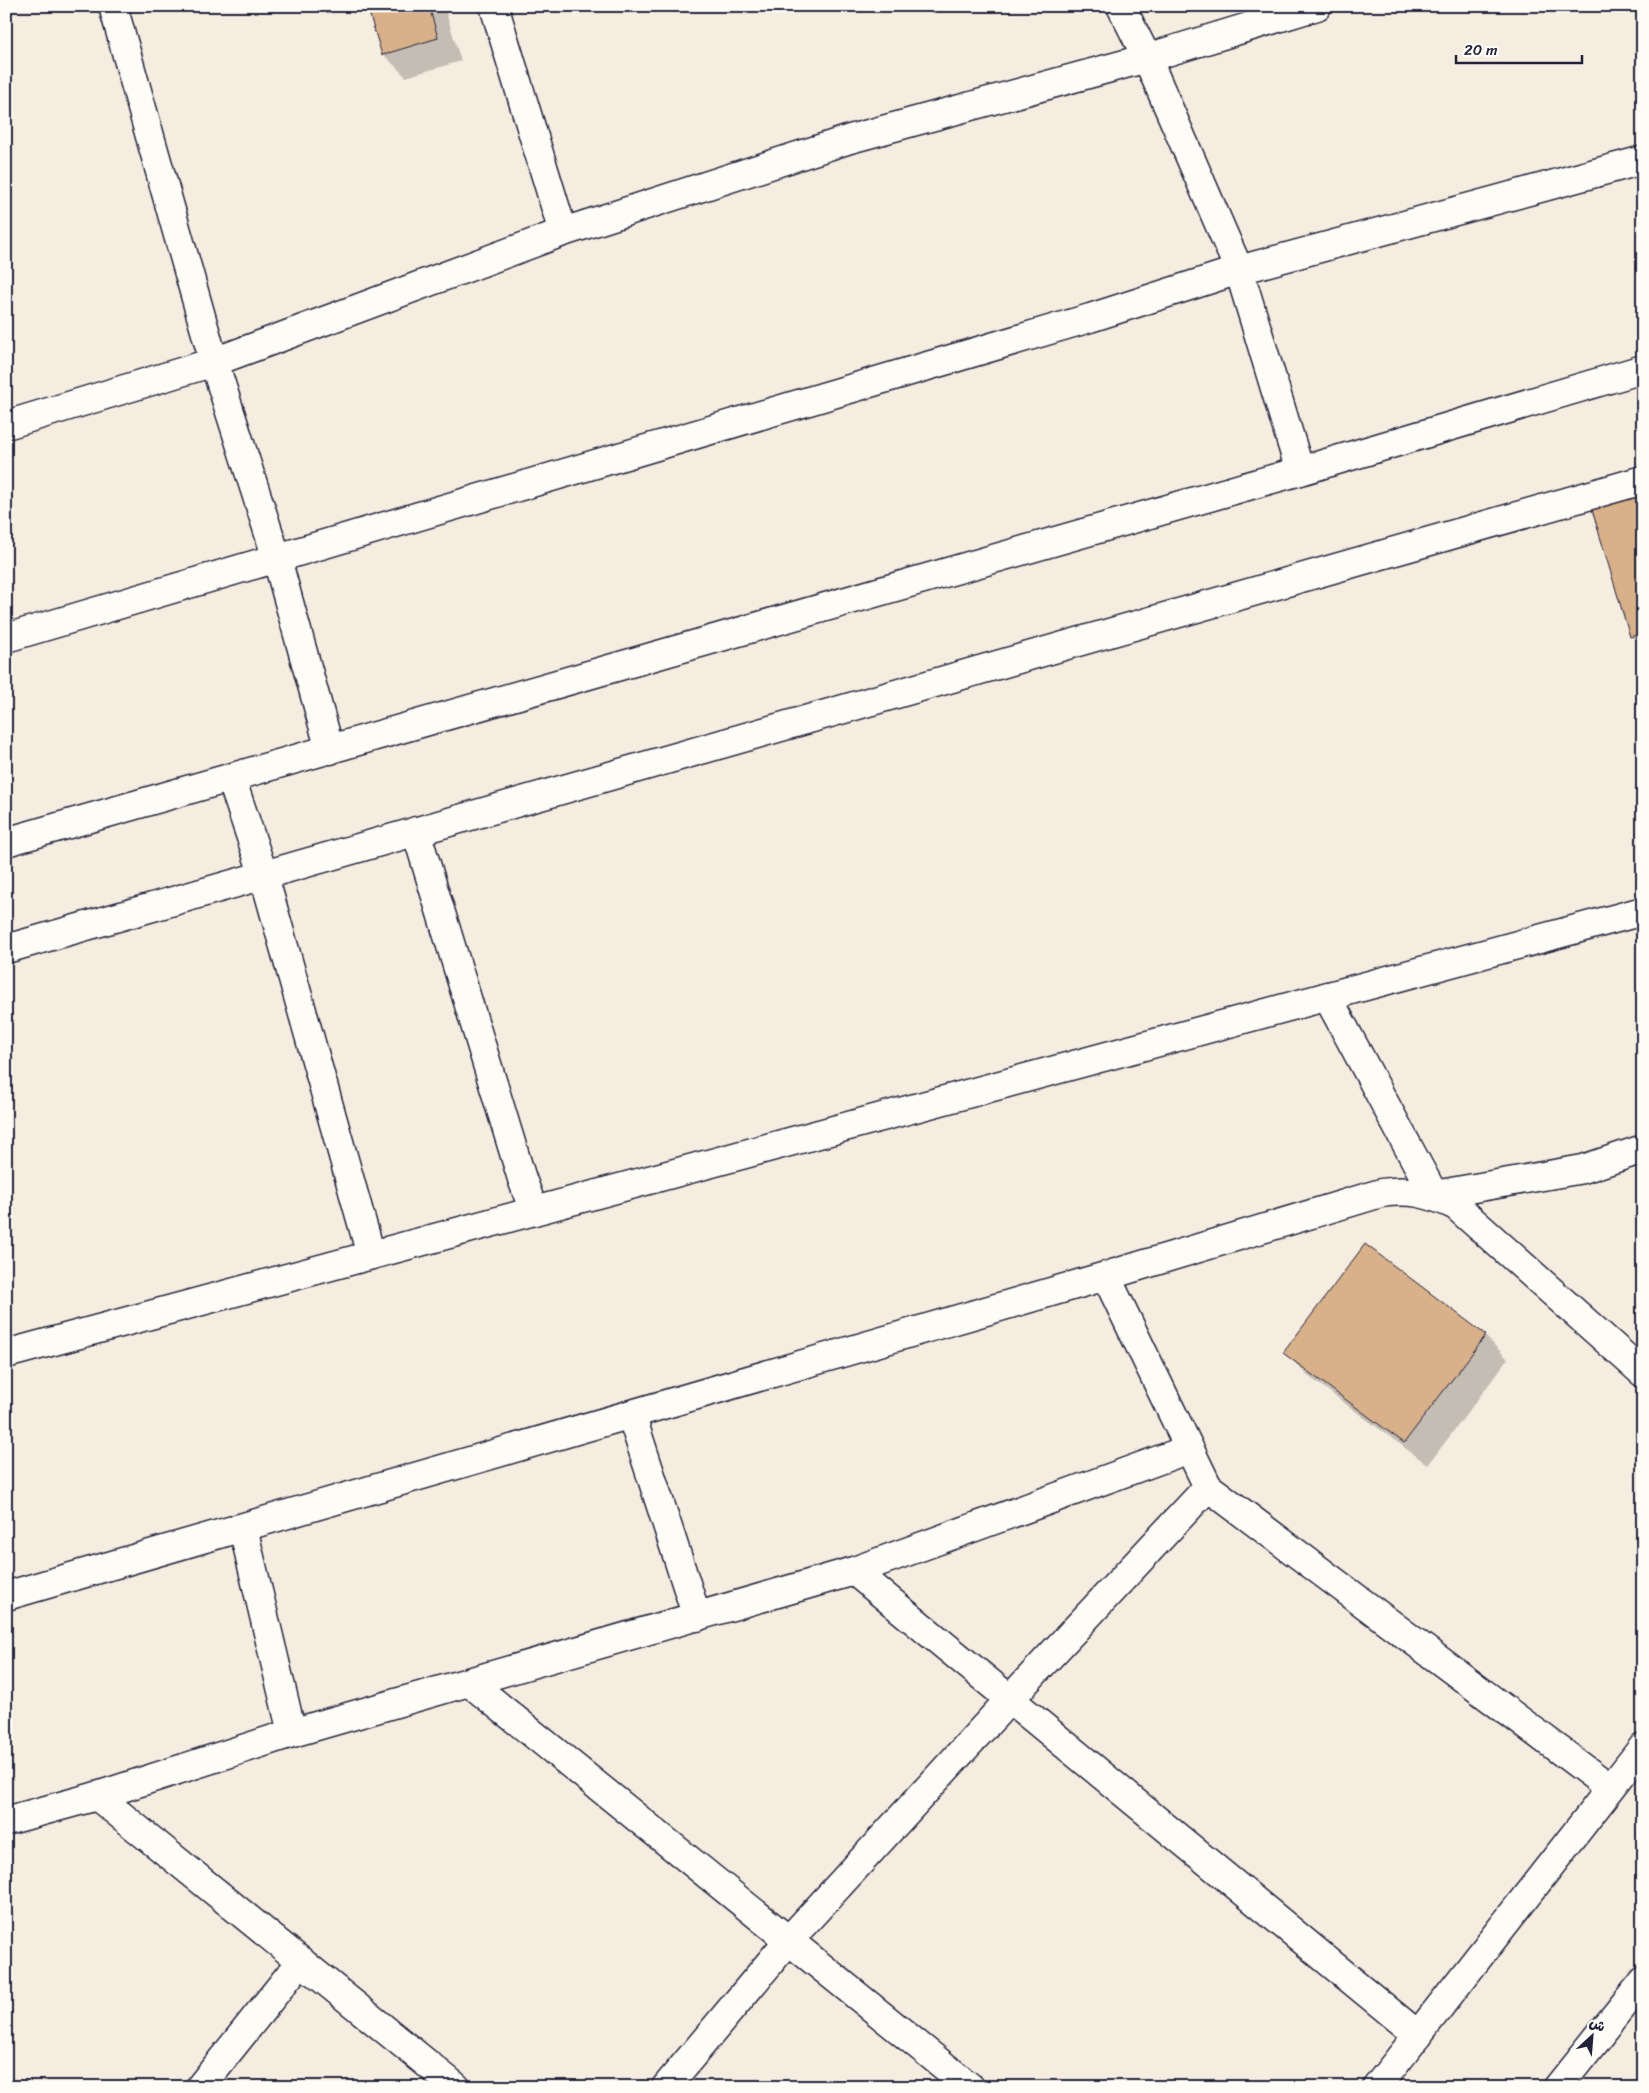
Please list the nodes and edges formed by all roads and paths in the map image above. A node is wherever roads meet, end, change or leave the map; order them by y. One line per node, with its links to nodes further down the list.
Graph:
1 (113, 6): 9 (street)
2 (494, 6): 7 (street)
3 (1121, 6): 5 (street)
4 (1317, 6): 5 (street)
5 (1146, 58): 7 (street); 8 (street)
6 (1643, 160): 8 (street)
7 (563, 232): 9 (street)
8 (1240, 270): 12 (street); 14 (street)
9 (214, 362): 11 (street); 14 (street)
10 (1643, 369): 12 (street)
11 (6, 425)
12 (1300, 471): 16 (street)
13 (1643, 480): 18 (street)
14 (276, 558): 15 (street); 16 (street)
15 (6, 638)
16 (330, 750): 17 (street)
17 (232, 778): 19 (street); 20 (street)
18 (416, 831): 20 (street); 26 (street)
19 (6, 842)
20 (264, 876): 22 (street); 27 (street)
21 (1643, 911): 23 (street)
22 (6, 950)
23 (1328, 996): 25 (street); 26 (street)
24 (1643, 1149): 25 (street)
25 (1434, 1195): 28 (street); 30 (street)
26 (534, 1212): 27 (street)
27 (371, 1255): 29 (street)
28 (1106, 1276): 31 (street); 32 (street)
29 (6, 1354)
30 (1643, 1373)
31 (631, 1414): 34 (street); 37 (street)
32 (1189, 1449): 33 (street); 35 (street)
33 (1208, 1487): 39 (street); 42 (street)
34 (242, 1528): 36 (street); 40 (street)
35 (854, 1571): 37 (street); 39 (street)
36 (6, 1596)
37 (697, 1617): 38 (street)
38 (469, 1682): 40 (street); 45 (street)
39 (1009, 1700): 45 (street); 48 (street)
40 (292, 1733): 43 (street)
41 (1643, 1747): 42 (street)
42 (1610, 1788): 48 (street)
43 (97, 1796): 44 (street); 46 (street)
44 (6, 1821)
45 (788, 1942): 51 (street); 52 (street)
46 (301, 1961): 49 (street); 50 (street)
47 (1643, 1981): 54 (street)
48 (1418, 2035): 53 (street)
49 (200, 2087)
50 (456, 2087)
51 (666, 2087)
52 (970, 2087)
53 (1377, 2087)
54 (1558, 2087)

